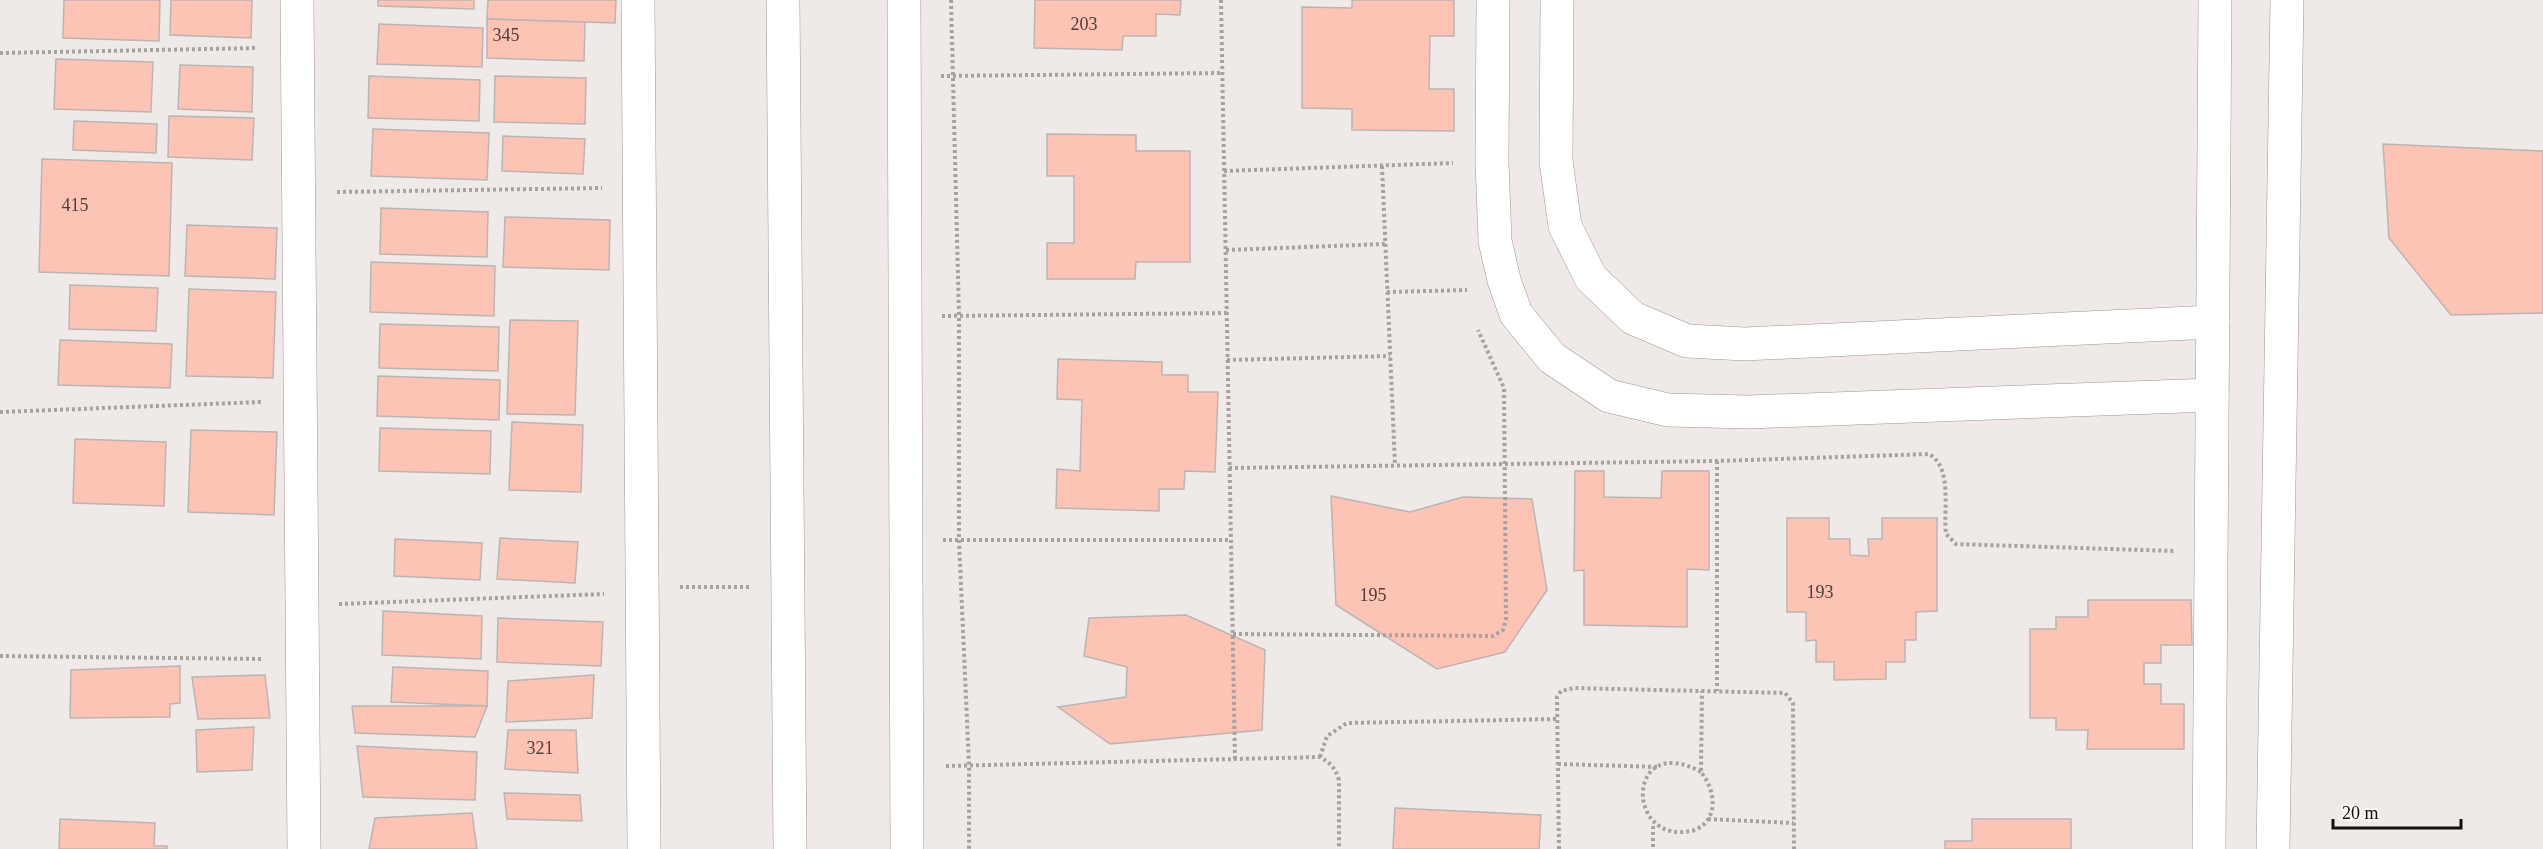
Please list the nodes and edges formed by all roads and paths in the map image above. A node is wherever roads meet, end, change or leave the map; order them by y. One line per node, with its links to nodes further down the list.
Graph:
1 (297, 0): 11 (street)
2 (638, 0): 19 (street)
3 (783, 0): 45 (street)
4 (904, 0): 15 (street)
5 (951, 0): 14 (path)
6 (1221, 0): 13 (path)
7 (1493, 0): 16 (street)
8 (1557, 0): 30 (street)
9 (2215, 0): 30 (street)
10 (2287, 0): 74 (street)
11 (298, 48): 12 (path); 20 (street)
12 (0, 53)
13 (1222, 73): 14 (path); 18 (path)
14 (952, 76): 15 (path); 29 (path)
15 (904, 77): 28 (street)
16 (1492, 162): 17 (path); 34 (street)
17 (1382, 166): 18 (path); 21 (path)
18 (1224, 171): 22 (path)
19 (639, 187): 20 (path); 46 (street)
20 (299, 192): 35 (street)
21 (1385, 244): 22 (path); 25 (path)
22 (1226, 249): 27 (path)
23 (1465, 280): 24 (path)
24 (1467, 290): 25 (path); 26 (path)
25 (1388, 292): 32 (path)
26 (1469, 299)
27 (1227, 313): 29 (path); 33 (path)
28 (905, 316): 29 (path); 41 (street)
29 (959, 316): 42 (path)
30 (2213, 322): 34 (street)
31 (1476, 324): 38 (path)
32 (1390, 356): 33 (path); 39 (path)
33 (1227, 360): 40 (path)
34 (2212, 395): 44 (street)
35 (301, 401): 36 (path); 47 (street)
36 (0, 412)
37 (1717, 461): 38 (path); 44 (path); 52 (path)
38 (1505, 464): 39 (path); 48 (path)
39 (1395, 465): 40 (path)
40 (1229, 468): 43 (path)
41 (906, 540): 42 (path); 58 (street)
42 (959, 540): 43 (path); 57 (path)
43 (1231, 540): 48 (path)
44 (2211, 552): 73 (street)
45 (788, 588): 46 (path); 66 (street)
46 (642, 590): 47 (path); 65 (street)
47 (302, 606): 50 (street)
48 (1233, 634): 55 (path)
49 (0, 656): 50 (path)
50 (303, 659): 64 (street)
51 (1702, 691): 52 (path); 53 (path); 60 (path)
52 (1717, 691): 62 (path)
53 (1557, 719): 54 (path); 56 (path)
54 (1320, 757): 55 (path); 69 (path)
55 (1235, 759): 57 (path)
56 (1558, 764): 59 (path); 70 (path)
57 (969, 765): 58 (path); 68 (path)
58 (906, 767): 67 (street)
59 (1661, 767): 60 (path); 63 (path)
60 (1701, 772): 61 (path)
61 (1708, 819): 62 (path); 63 (path)
62 (1793, 823): 72 (path)
63 (1653, 825): 71 (path)
64 (304, 849)
65 (644, 849)
66 (790, 849)
67 (906, 849)
68 (969, 849)
69 (1339, 849)
70 (1559, 849)
71 (1653, 849)
72 (1794, 849)
73 (2209, 849)
74 (2273, 849)

